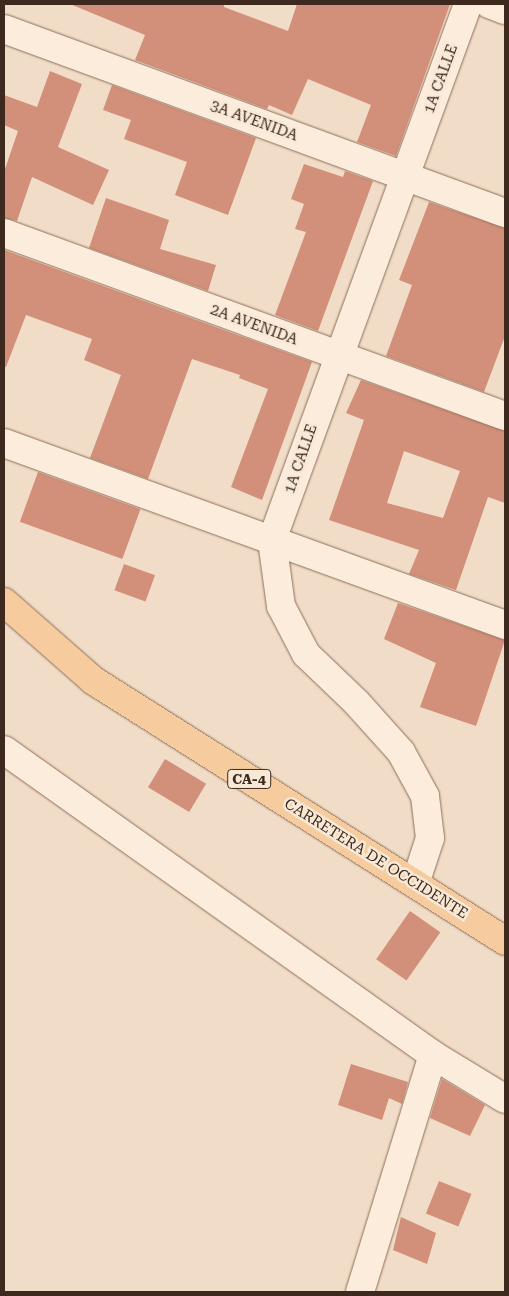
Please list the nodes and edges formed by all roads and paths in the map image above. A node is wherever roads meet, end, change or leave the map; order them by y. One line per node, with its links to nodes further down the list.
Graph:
1 (468, 4): 5 (street, 1A CALLE)
2 (489, 4): 3 (street)
3 (505, 10)
4 (4, 29): 5 (street, 3A AVENIDA)
5 (406, 177): 6 (street, 3A AVENIDA); 8 (street, 1A CALLE)
6 (505, 213)
7 (4, 233): 8 (street, 2A AVENIDA)
8 (337, 356): 9 (street, 2A AVENIDA); 11 (street, 1A CALLE)
9 (505, 416)
10 (4, 443): 11 (street)
11 (272, 540): 13 (street); 15 (street, 1A CALLE)
12 (4, 602): 15 (main road, CARRETERA DE OCCIDENTE / CA-4)
13 (505, 625)
14 (4, 750): 17 (street)
15 (415, 884): 16 (main road, CARRETERA DE OCCIDENTE / CA-4)
16 (505, 941)
17 (433, 1055): 18 (street); 19 (street)
18 (505, 1100)
19 (360, 1292)

